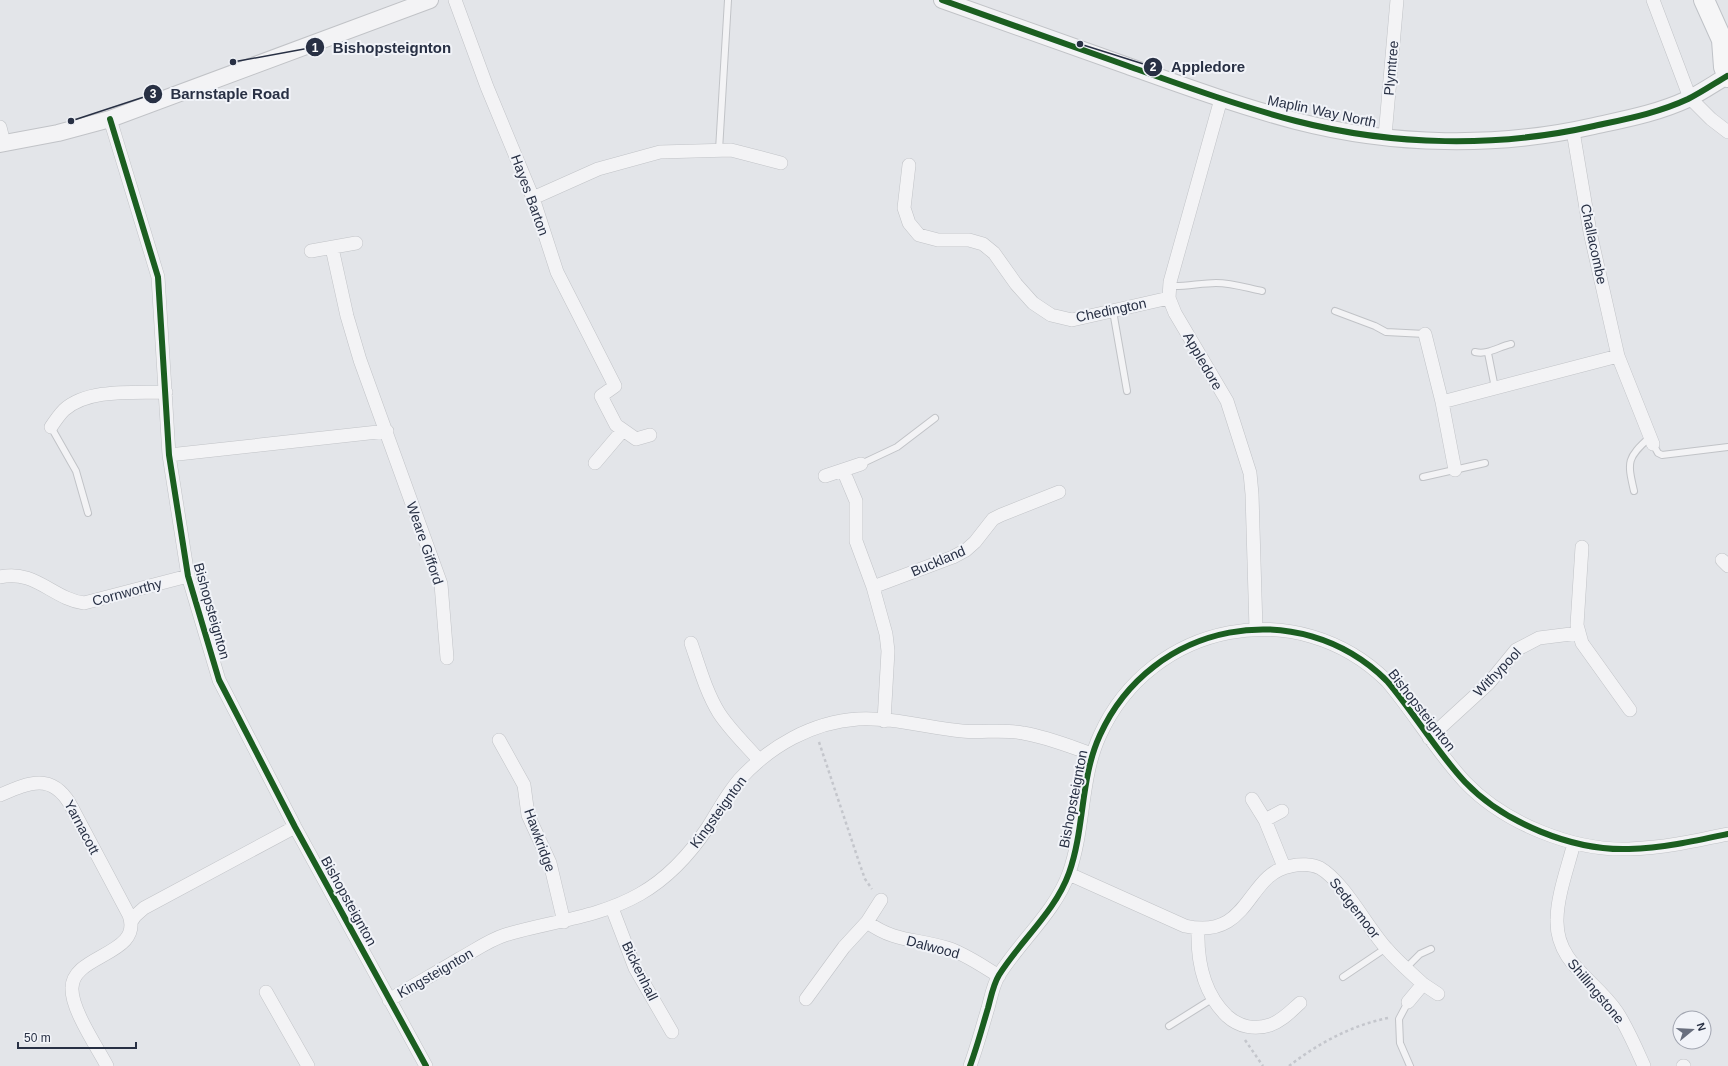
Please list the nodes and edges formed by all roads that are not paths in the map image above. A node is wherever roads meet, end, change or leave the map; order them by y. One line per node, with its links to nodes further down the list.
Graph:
1 (430, 0): 13 (street)
2 (455, 0): 22 (street, Hayes Barton)
3 (728, 0): 19 (lane)
4 (942, 0): 12 (street, Maplin Way North)
5 (1397, 0): 17 (street, Plymtree)
6 (1653, 0): 11 (street)
7 (1704, 0): 10 (main road)
8 (1708, 0): 9 (main road)
9 (1728, 21)
10 (1727, 65): 11 (street, Maplin Way North)
11 (1690, 98): 15 (street, Maplin Way North); 16 (street)
12 (1222, 99): 17 (street, Maplin Way North); 27 (street)
13 (110, 119): 18 (street); 37 (street, Bishopsteignton)
14 (0, 127): 18 (street)
15 (1573, 131): 17 (street, Maplin Way North); 34 (street, Challacombe)
16 (1728, 132)
17 (1385, 136)
18 (2, 143)
19 (719, 150): 20 (street); 22 (street)
20 (781, 163)
21 (909, 165): 29 (street, Chedington)
22 (533, 198): 41 (street, Hayes Barton)
23 (356, 243): 24 (street)
24 (332, 248): 25 (street); 42 (street, Weare Gifford)
25 (311, 251)
26 (1262, 291): 27 (lane)
27 (1169, 292): 29 (street, Chedington); 61 (street, Appledore)
28 (1335, 310): 30 (lane)
29 (1113, 311): 36 (lane)
30 (1426, 334): 38 (street)
31 (1511, 344): 33 (lane)
32 (1475, 352): 33 (lane)
33 (1488, 353): 35 (lane)
34 (1618, 356): 35 (street); 44 (street, Challacombe)
35 (1495, 388): 38 (street)
36 (1127, 390)
37 (166, 392): 40 (street); 46 (street, Bishopsteignton)
38 (1442, 402): 51 (street)
39 (935, 418): 49 (lane)
40 (51, 427): 56 (lane)
41 (623, 430): 43 (street); 47 (street)
42 (387, 431): 46 (street); 64 (street, Weare Gifford)
43 (650, 435)
44 (1651, 440): 45 (lane); 54 (lane)
45 (1728, 447)
46 (169, 456): 58 (street, Bishopsteignton)
47 (595, 463)
48 (1485, 463): 51 (lane)
49 (861, 464): 50 (street)
50 (843, 470): 52 (street); 60 (street)
51 (1455, 470): 53 (lane)
52 (825, 476)
53 (1423, 477)
54 (1634, 491)
55 (1059, 492): 60 (street, Buckland)
56 (88, 513)
57 (1582, 547): 62 (street)
58 (188, 576): 59 (street, Cornworthy); 75 (street, Bishopsteignton)
59 (0, 577)
60 (873, 587): 66 (street)
61 (1256, 629): 67 (street, Bishopsteignton); 69 (street, Bishopsteignton)
62 (1579, 633): 65 (street); 67 (street, Withypool)
63 (691, 643): 70 (street)
64 (447, 658)
65 (1630, 710)
66 (884, 721): 69 (street, Kingsteignton); 70 (street, Kingsteignton)
67 (1429, 738): 77 (street, Bishopsteignton)
68 (499, 740): 83 (street, Hawkridge)
69 (1092, 754): 79 (street, Bishopsteignton)
70 (760, 760): 81 (street, Kingsteignton)
71 (0, 795): 82 (street, Yarnacott)
72 (1252, 799): 74 (street)
73 (1282, 811): 74 (street)
74 (1265, 820): 78 (street)
75 (295, 828): 82 (street); 95 (street, Bishopsteignton)
76 (1728, 834): 77 (street, Bishopsteignton)
77 (1574, 843): 106 (street, Shillingstone)
78 (1284, 867): 85 (street, Sedgemoor); 86 (street, Sedgemoor)
79 (1069, 874): 85 (street, Sedgemoor); 89 (street, Bishopsteignton)
80 (881, 900): 84 (street)
81 (612, 908): 83 (street, Kingsteignton); 100 (street, Bickenhall)
82 (132, 922): 101 (street)
83 (564, 922): 95 (street, Kingsteignton)
84 (867, 922): 89 (street, Dalwood); 94 (street)
85 (1198, 929): 96 (street)
86 (1386, 948): 88 (street, Sedgemoor); 90 (lane)
87 (1431, 949): 88 (lane)
88 (1406, 968): 91 (street, Sedgemoor)
89 (999, 976): 104 (street, Bishopsteignton)
90 (1343, 977)
91 (1423, 984): 93 (street, Sedgemoor); 97 (street)
92 (266, 992): 102 (street)
93 (1438, 994)
94 (806, 999)
95 (389, 1000): 103 (street, Bishopsteignton)
96 (1212, 1000): 98 (street); 99 (lane)
97 (1408, 1002): 105 (lane)
98 (1300, 1003)
99 (1169, 1026)
100 (672, 1032)
101 (107, 1066)
102 (308, 1066)
103 (426, 1066)
104 (970, 1066)
105 (1410, 1066)
106 (1644, 1066)

